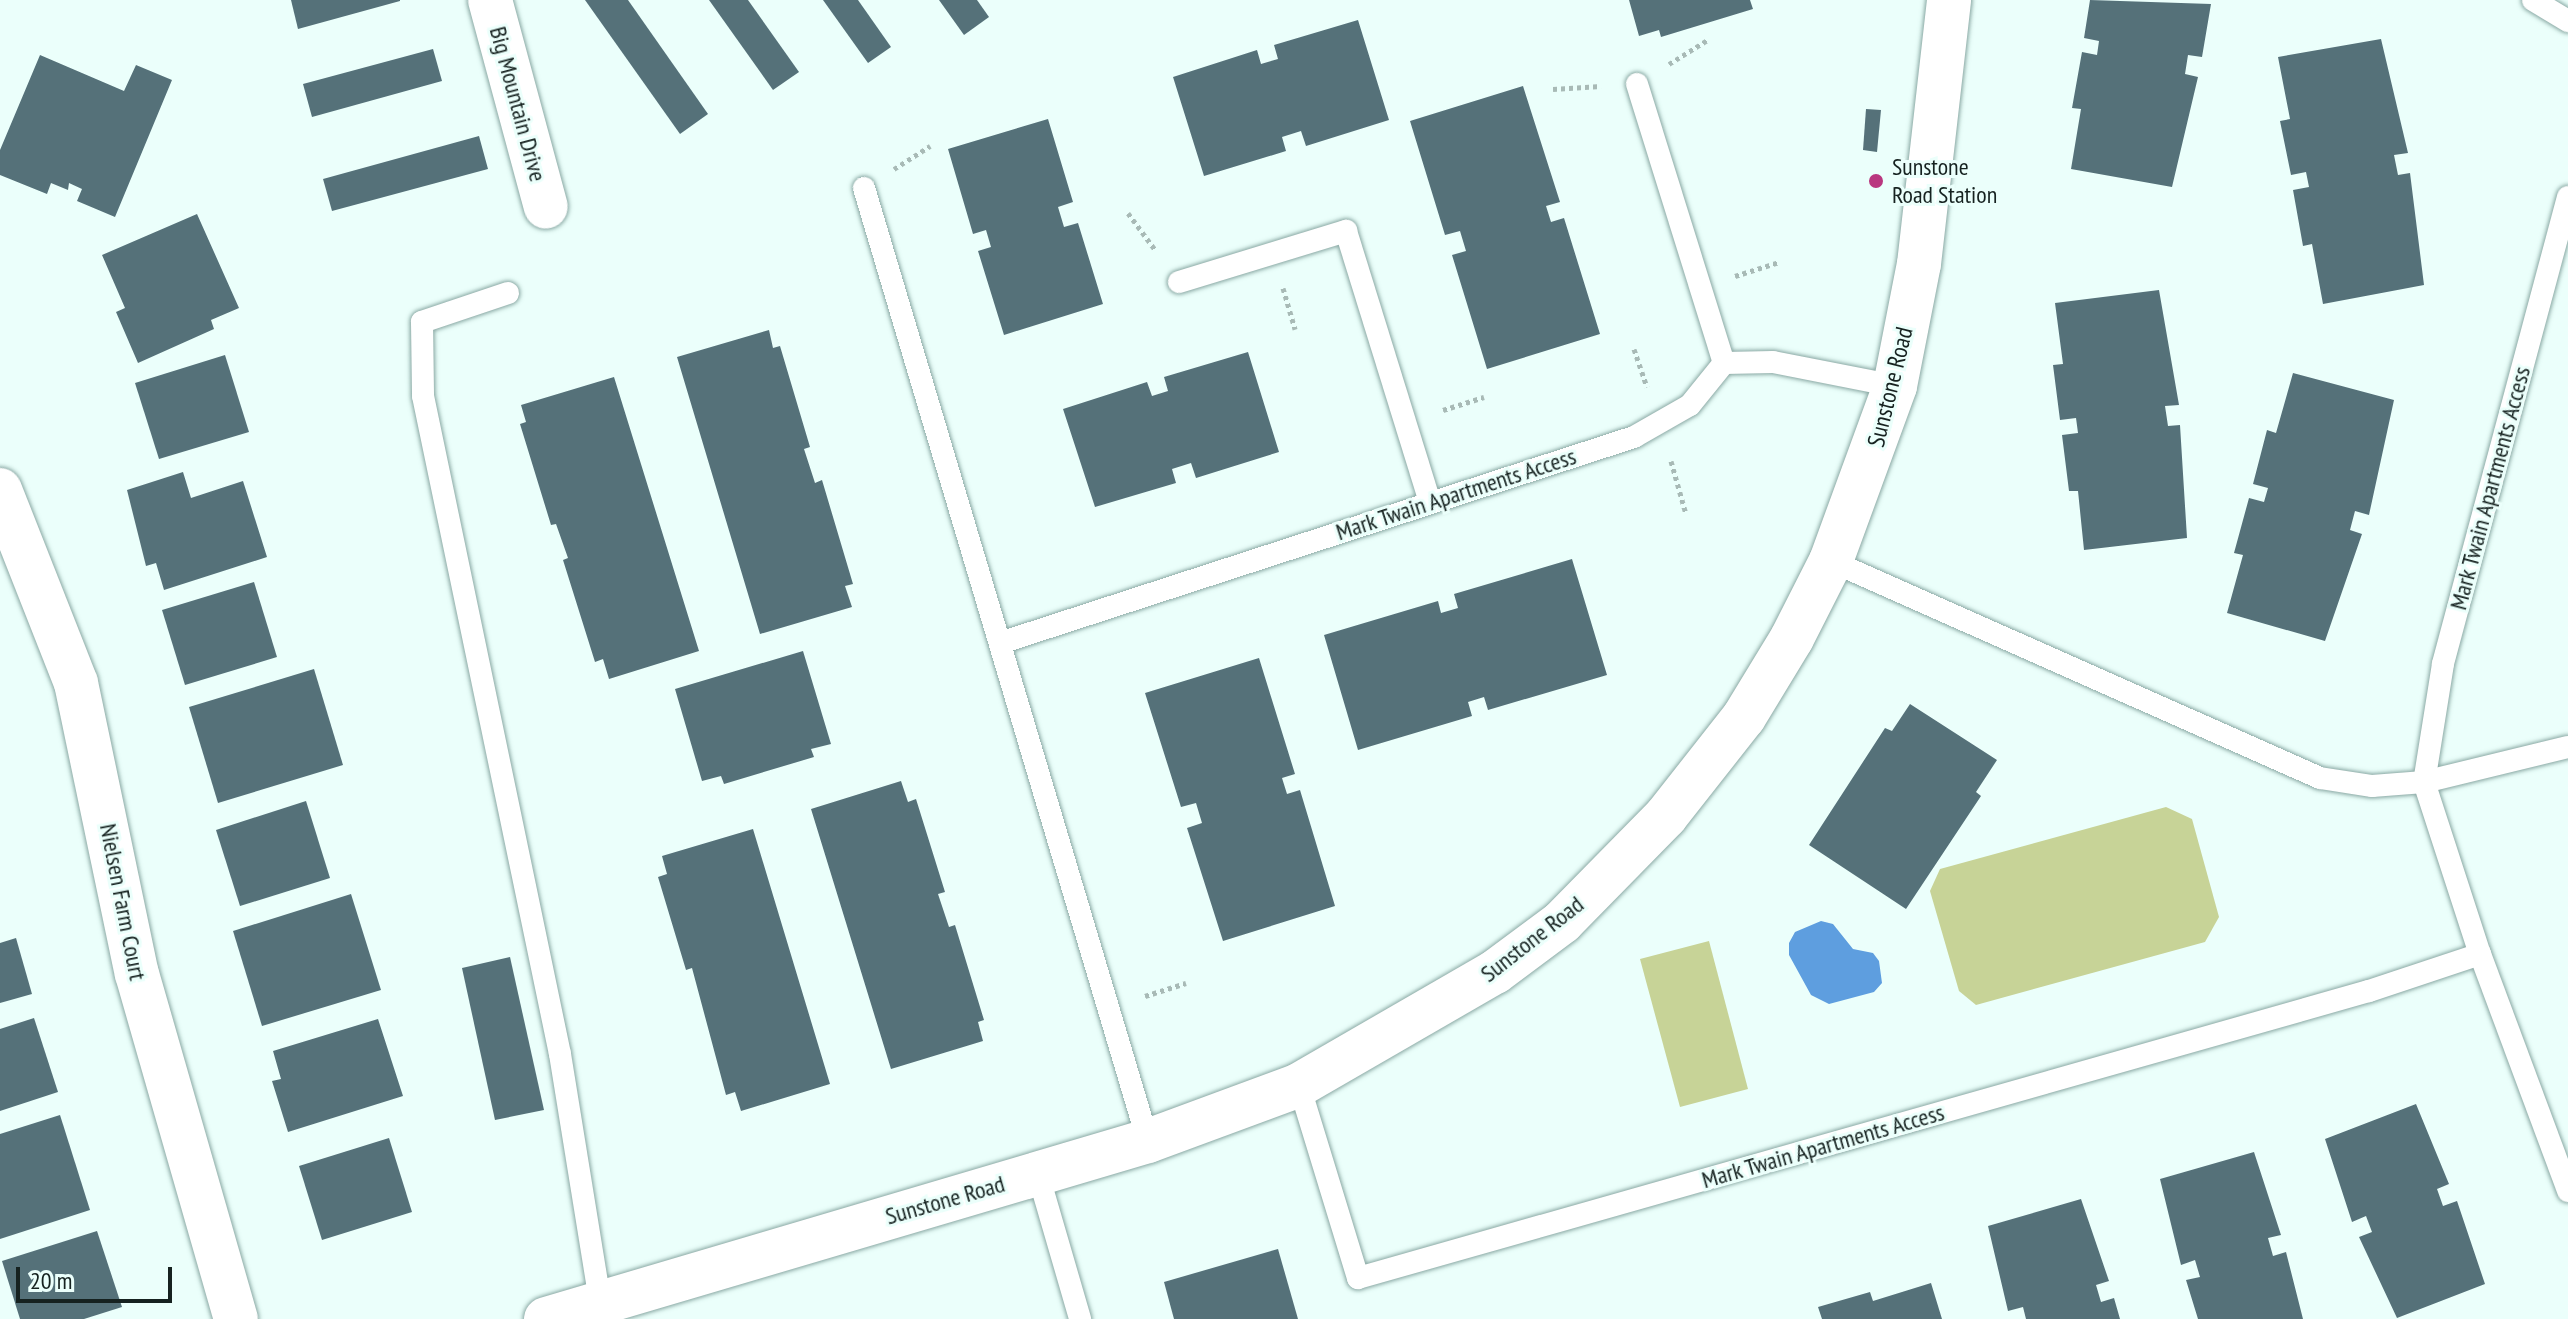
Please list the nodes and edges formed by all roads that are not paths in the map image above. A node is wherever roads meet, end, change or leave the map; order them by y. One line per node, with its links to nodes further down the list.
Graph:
1 (490, 0): 8 (street, Big Mountain Drive)
2 (1949, 0): 12 (street, Sunstone Road)
3 (2533, 0): 4 (lane)
4 (2568, 21)
5 (1637, 84): 11 (lane)
6 (864, 188): 16 (lane)
7 (2568, 197): 18 (lane, Mark Twain Apartments Access)
8 (546, 207)
9 (1179, 282): 14 (lane)
10 (508, 293): 24 (lane)
11 (1724, 363): 12 (lane); 14 (lane, Mark Twain Apartments Access)
12 (1895, 386): 15 (street, Sunstone Road)
13 (0, 490): 25 (street, Nielsen Farm Court)
14 (1430, 502): 16 (lane, Mark Twain Apartments Access)
15 (1831, 561): 18 (lane); 20 (street, Sunstone Road)
16 (1000, 643): 21 (lane)
17 (2568, 747): 18 (lane)
18 (2424, 782): 19 (lane, Mark Twain Apartments Access)
19 (2480, 954): 20 (lane, Mark Twain Apartments Access); 23 (lane, Mark Twain Apartments Access)
20 (1299, 1085): 21 (street, Sunstone Road)
21 (1148, 1141): 22 (street, Sunstone Road)
22 (1038, 1174): 24 (street, Sunstone Road); 27 (lane)
23 (2568, 1191)
24 (600, 1302): 26 (street, Sunstone Road)
25 (236, 1319)
26 (546, 1319)
27 (1080, 1319)

